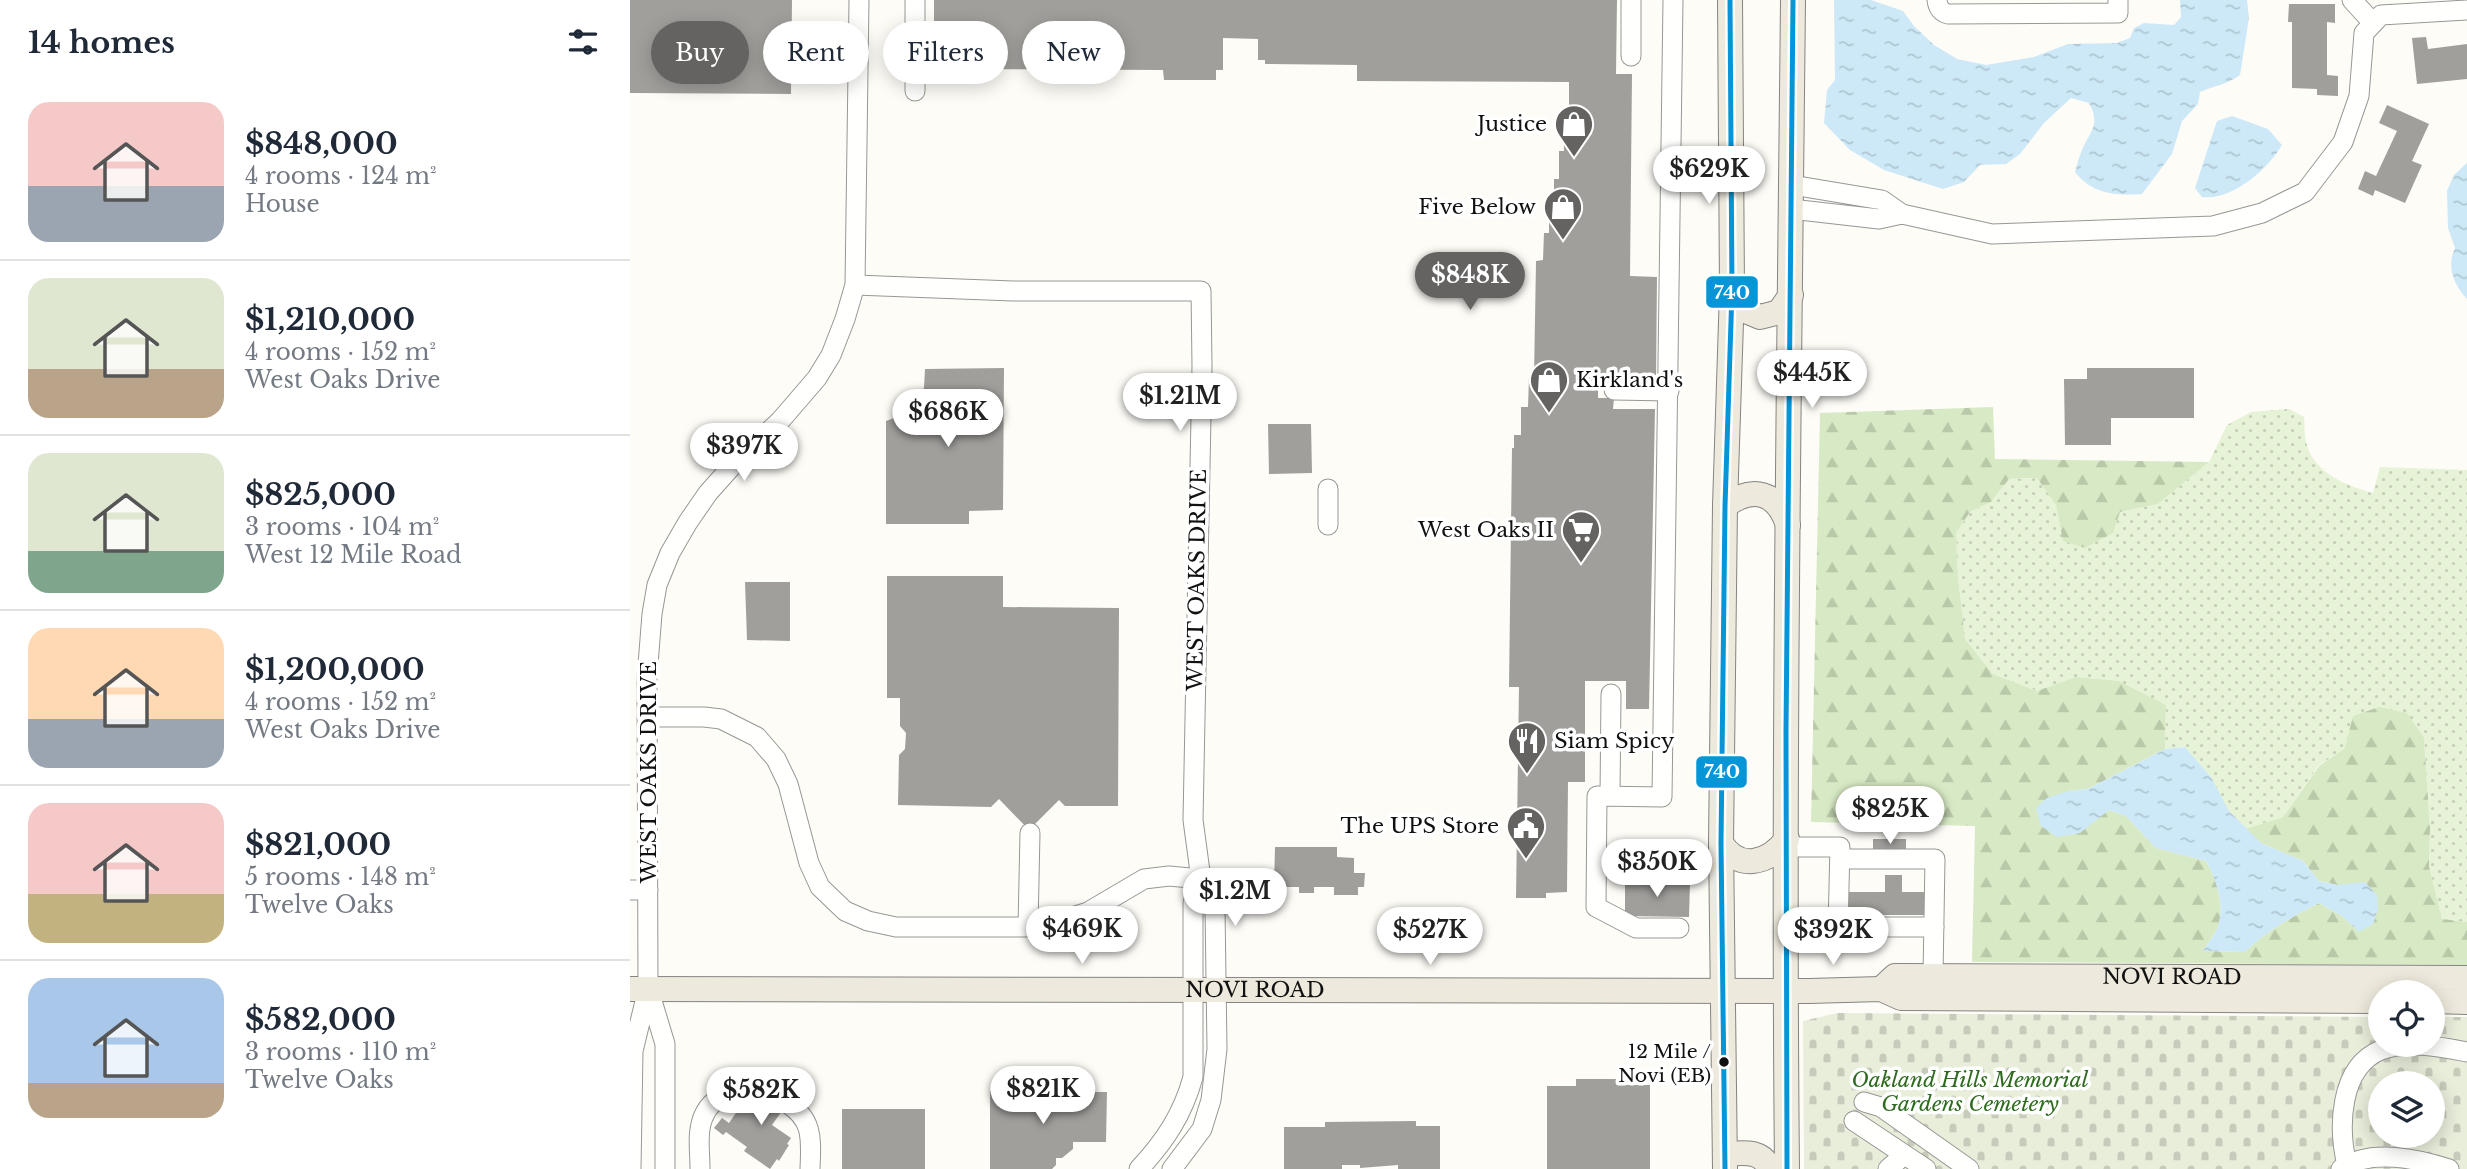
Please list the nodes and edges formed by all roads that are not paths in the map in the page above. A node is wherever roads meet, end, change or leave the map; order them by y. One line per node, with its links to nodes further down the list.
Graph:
1 (859, 0): 16 (street, WEST OAKS DRIVE)
2 (915, 0): 14 (street)
3 (1631, 0): 13 (street)
4 (1672, 0): 20 (street)
5 (1731, 0): 17 (main road)
6 (1793, 0): 15 (main road)
7 (1937, 0): 10 (street)
8 (2118, 0): 10 (street)
9 (2352, 0): 12 (street)
10 (2077, 7)
11 (2467, 10): 12 (street)
12 (2373, 23): 15 (street)
13 (1630, 56)
14 (915, 90)
15 (1792, 197): 18 (main road)
16 (855, 285): 26 (street, WEST OAKS DRIVE); 33 (street, WEST OAKS DRIVE)
17 (1732, 291): 18 (main road); 22 (main road)
18 (1791, 295): 24 (main road)
19 (1614, 390): 20 (street)
20 (1669, 391): 27 (street)
21 (1328, 489): 23 (street)
22 (1725, 506): 24 (main road); 30 (main road)
23 (1328, 525)
24 (1788, 526): 29 (main road)
25 (1611, 694): 27 (street)
26 (647, 717): 34 (street, WEST OAKS DRIVE); 35 (street)
27 (1610, 796): 37 (street)
28 (1030, 833): 35 (street)
29 (1787, 843): 30 (main road); 31 (street); 44 (main road)
30 (1721, 853): 32 (street); 42 (main road)
31 (1840, 859): 36 (street); 36 (street)
32 (1636, 863)
33 (1201, 879): 35 (street); 41 (street, WEST OAKS DRIVE)
34 (639, 890): 40 (street, WEST OAKS DRIVE)
35 (1028, 926)
36 (1934, 927): 38 (street)
37 (1679, 928)
38 (1933, 976): 39 (main road, NOVI ROAD); 43 (main road, NOVI ROAD)
39 (2467, 978)
40 (639, 989): 41 (main road, NOVI ROAD); 57 (street); 58 (street)
41 (1205, 989): 42 (main road, NOVI ROAD); 60 (street); 61 (street)
42 (1724, 989): 44 (main road, NOVI ROAD); 54 (main road)
43 (1881, 989): 44 (main road, NOVI ROAD); 45 (main road, NOVI ROAD)
44 (1785, 990): 63 (main road)
45 (2368, 1001)
46 (2445, 1001): 47 (main road)
47 (2467, 1002)
48 (2467, 1052): 55 (street)
49 (769, 1091): 56 (street)
50 (1864, 1102): 66 (street)
51 (787, 1103): 59 (street)
52 (1854, 1121): 53 (street)
53 (1905, 1155): 64 (street); 65 (street)
54 (1725, 1161): 62 (main road)
55 (2344, 1167): 67 (street)
56 (700, 1168)
57 (631, 1169)
58 (665, 1169)
59 (810, 1169)
60 (1139, 1169)
61 (1172, 1169)
62 (1770, 1169)
63 (1787, 1169)
64 (1888, 1169)
65 (1926, 1169)
66 (1969, 1169)
67 (2449, 1169)

